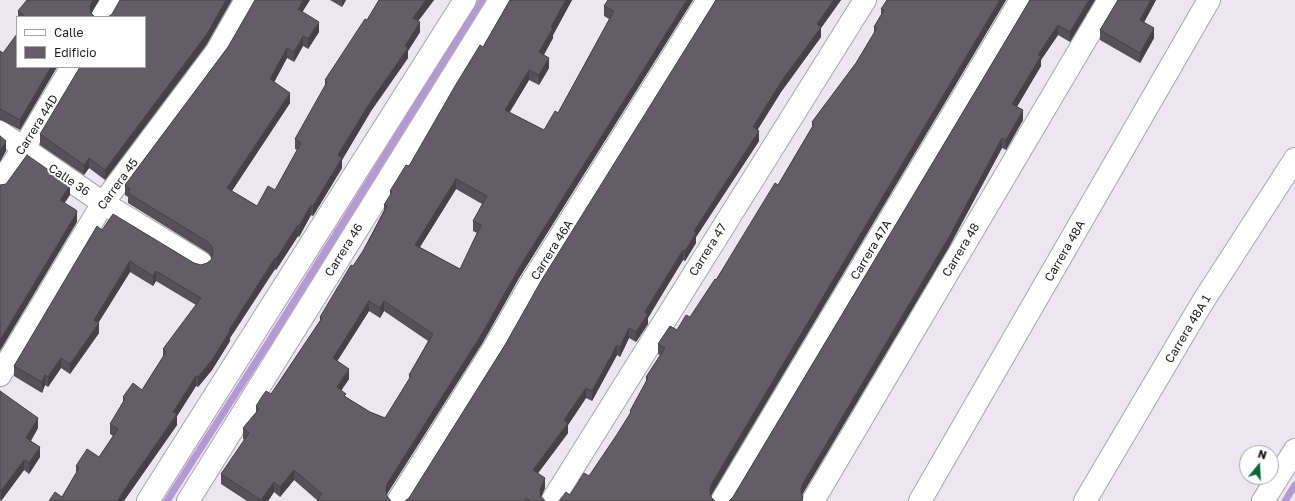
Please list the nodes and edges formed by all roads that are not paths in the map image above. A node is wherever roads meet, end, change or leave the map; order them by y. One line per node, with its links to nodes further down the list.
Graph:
1 (113, 0): 10 (street)
2 (246, 0): 16 (street, Carrera 45)
3 (464, 0): 20 (street)
4 (500, 0): 21 (street, Carrera 46)
5 (708, 0): 22 (street, Carrera 46A)
6 (865, 0): 23 (street, Carrera 47)
7 (1021, 0): 24 (street, Carrera 47A)
8 (1109, 0): 25 (street, Carrera 48)
9 (1209, 0): 26 (street, Carrera 48A)
10 (103, 16)
11 (71, 68): 13 (street, Carrera 44D)
12 (0, 132): 13 (street, Calle 36)
13 (23, 149): 15 (street, Carrera 44D); 16 (street, Calle 36)
14 (1295, 159): 27 (street, Carrera 48A 1)
15 (0, 183)
16 (103, 203): 17 (street, Calle 36); 18 (street, Carrera 45)
17 (201, 262)
18 (0, 375)
19 (1295, 450): 28 (street)
20 (148, 501)
21 (188, 501)
22 (398, 501)
23 (552, 501)
24 (722, 501)
25 (813, 501)
26 (920, 501)
27 (1086, 501)
28 (1263, 501)

